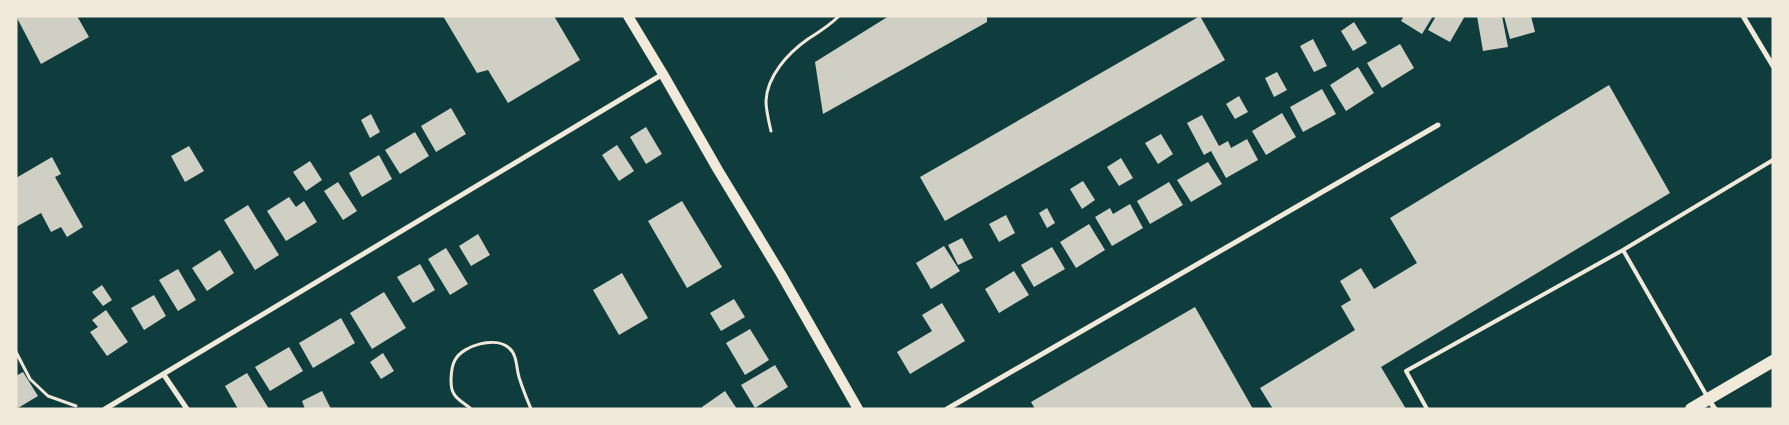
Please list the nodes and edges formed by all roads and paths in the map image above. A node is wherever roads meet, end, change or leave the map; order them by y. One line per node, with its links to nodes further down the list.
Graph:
1 (628, 16): 5 (main road)
2 (839, 16): 7 (path)
3 (1743, 16): 4 (street)
4 (1773, 66)
5 (663, 74): 12 (street); 19 (main road)
6 (1438, 125): 20 (street)
7 (771, 132)
8 (1773, 160): 9 (lane)
9 (1623, 250): 13 (lane); 21 (lane)
10 (16, 352): 14 (path)
11 (1773, 360): 13 (main road)
12 (164, 374): 15 (street); 16 (street)
13 (1711, 404): 22 (main road)
14 (76, 406)
15 (105, 409)
16 (187, 409)
17 (471, 409): 18 (path)
18 (531, 409)
19 (858, 409)
20 (947, 409)
21 (1427, 409)
22 (1691, 409)

